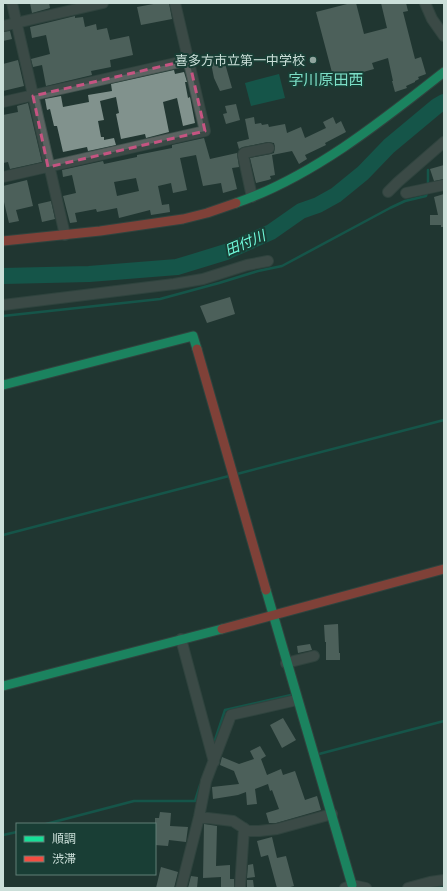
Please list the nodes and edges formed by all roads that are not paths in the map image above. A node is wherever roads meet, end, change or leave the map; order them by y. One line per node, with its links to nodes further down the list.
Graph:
1 (12, 3): 6 (street)
2 (103, 3): 5 (street)
3 (175, 3): 9 (street)
4 (425, 3): 8 (street)
5 (85, 5): 6 (street)
6 (16, 23): 7 (street); 11 (street)
7 (3, 26)
8 (444, 36)
9 (188, 60): 11 (street); 15 (street)
10 (444, 72): 20 (street)
11 (33, 96): 12 (street); 15 (street)
12 (3, 102)
13 (444, 142): 18 (street)
14 (268, 148): 20 (street)
15 (48, 166): 16 (street); 21 (street)
16 (3, 177)
17 (444, 185): 19 (street)
18 (388, 192)
19 (406, 193)
20 (252, 197): 21 (street)
21 (64, 235): 22 (street)
22 (3, 241)
23 (268, 261): 24 (street)
24 (3, 305)
25 (3, 385): 27 (street)
26 (444, 570): 27 (street)
27 (273, 616): 28 (street); 30 (street)
28 (181, 639): 31 (street); 33 (street)
29 (314, 656): 30 (street)
30 (286, 663): 32 (street)
31 (3, 686)
32 (297, 700): 33 (street); 34 (street)
33 (214, 762): 35 (street)
34 (332, 814): 36 (street); 38 (street)
35 (200, 817): 36 (street); 39 (street)
36 (244, 828): 40 (street)
37 (444, 880): 42 (street)
38 (349, 886): 41 (street)
39 (181, 888)
40 (240, 888)
41 (366, 888)
42 (408, 888)

